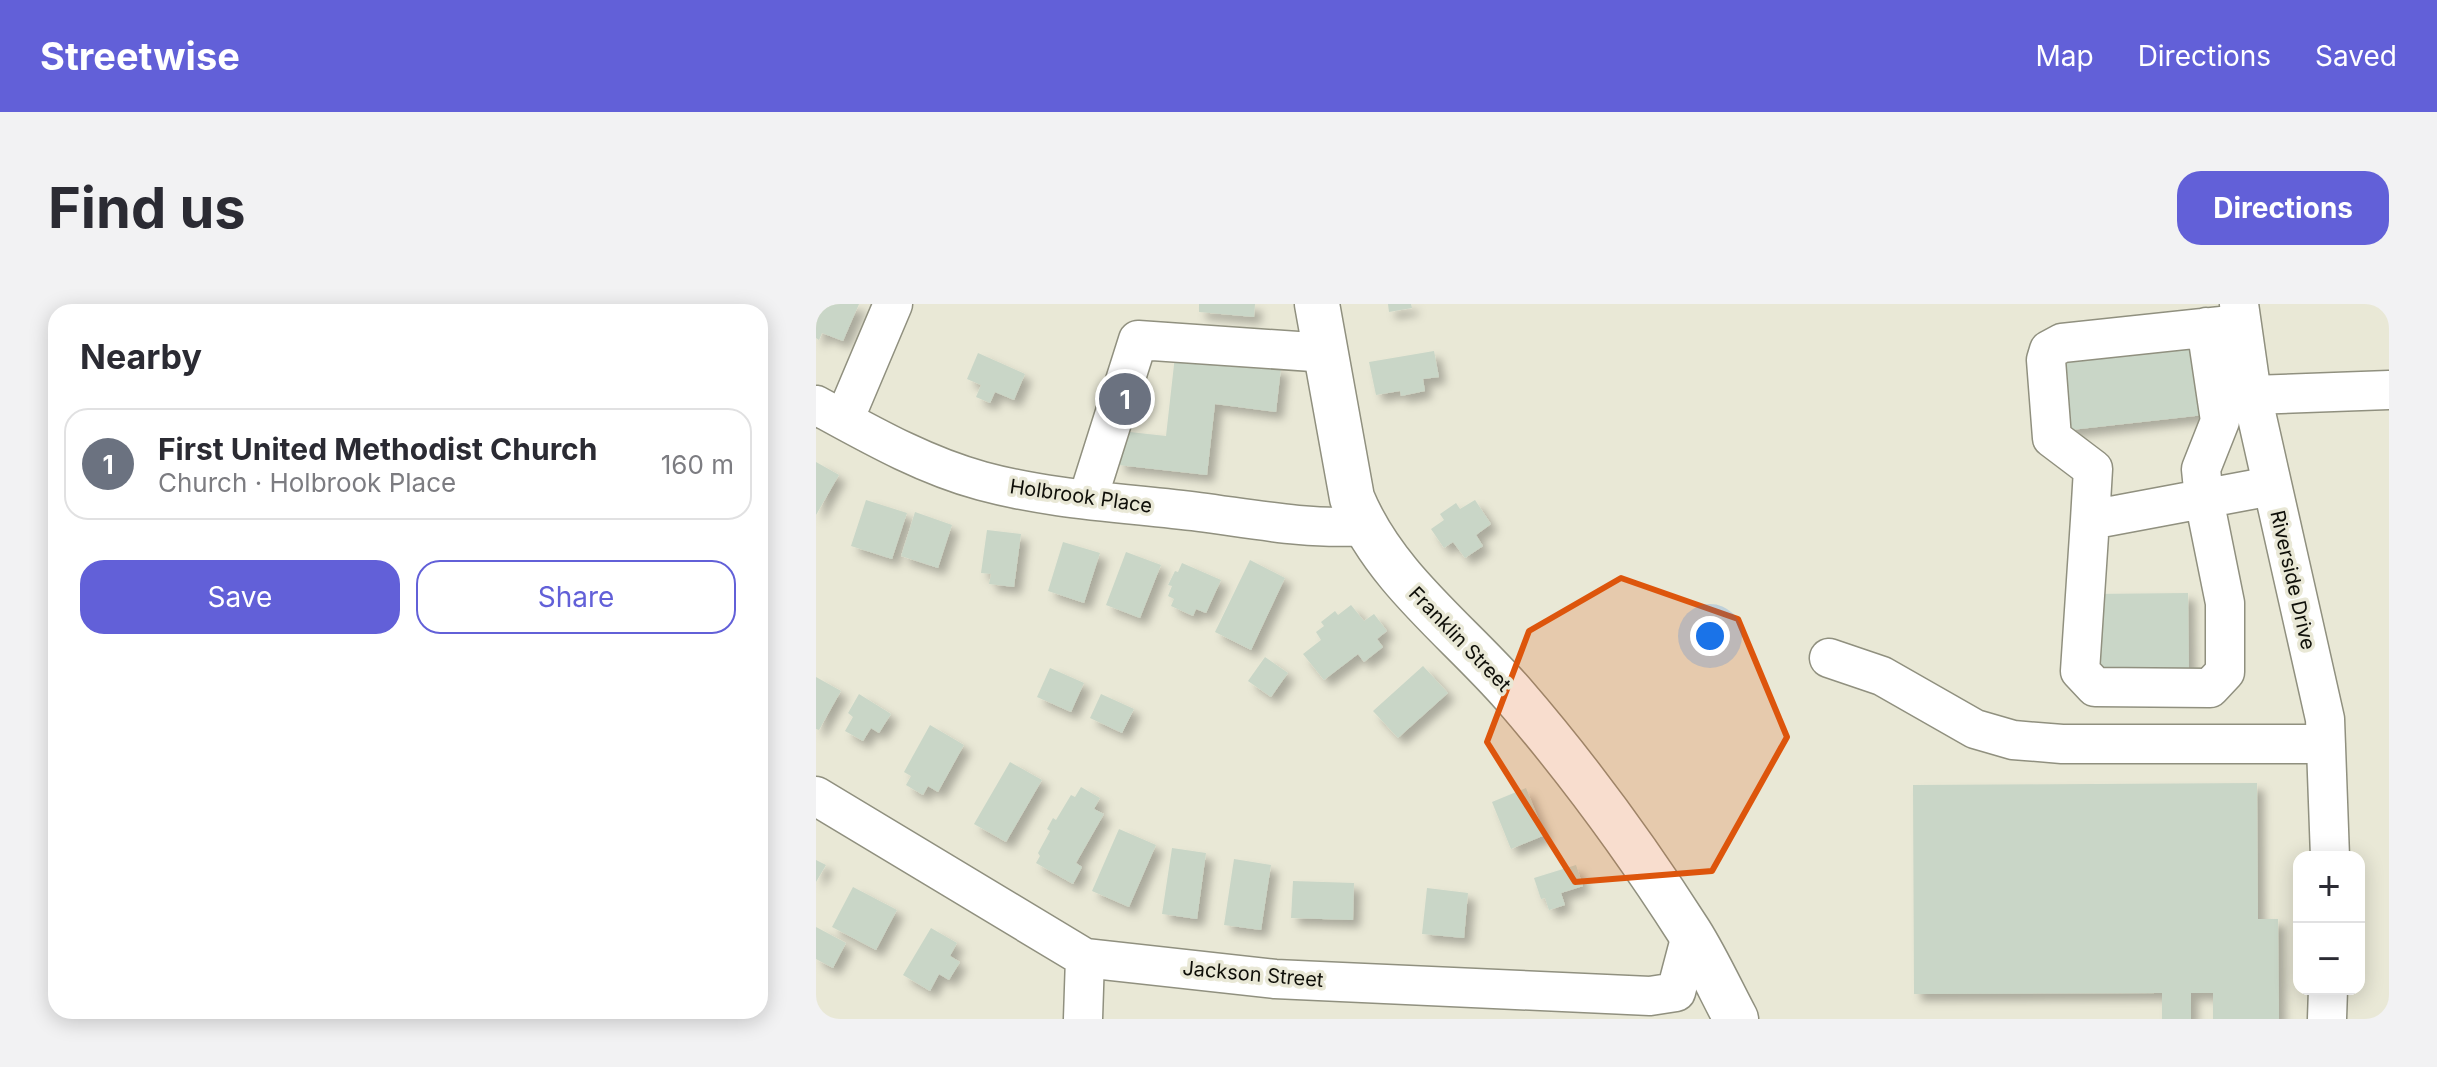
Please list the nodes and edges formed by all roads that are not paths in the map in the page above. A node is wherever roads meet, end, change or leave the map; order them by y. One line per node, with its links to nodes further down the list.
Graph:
1 (893, 304): 7 (street)
2 (1317, 304): 4 (main road, Franklin Street)
3 (2229, 318): 6 (street, Riverside Drive); 10 (street); 11 (street)
4 (1327, 353): 9 (street); 12 (main road, Franklin Street)
5 (2389, 390): 6 (street)
6 (2252, 395): 8 (street, Riverside Drive)
7 (830, 412): 9 (street, Holbrook Place)
8 (2272, 486): 10 (street); 14 (street, Riverside Drive)
9 (1088, 498): 12 (street, Holbrook Place)
10 (2204, 499): 11 (street); 11 (street)
11 (2090, 520)
12 (1363, 526): 17 (main road, Franklin Street)
13 (1829, 658): 14 (street)
14 (2326, 744): 16 (street, Riverside Drive)
15 (816, 796): 18 (street, Jackson Street)
16 (2330, 851)
17 (1691, 935): 20 (street, Jackson Street); 22 (main road, Franklin Street)
18 (1085, 958): 20 (street, Jackson Street); 21 (street)
19 (2328, 995): 23 (street)
20 (1680, 1006)
21 (1083, 1019)
22 (1736, 1019)
23 (2327, 1019)

